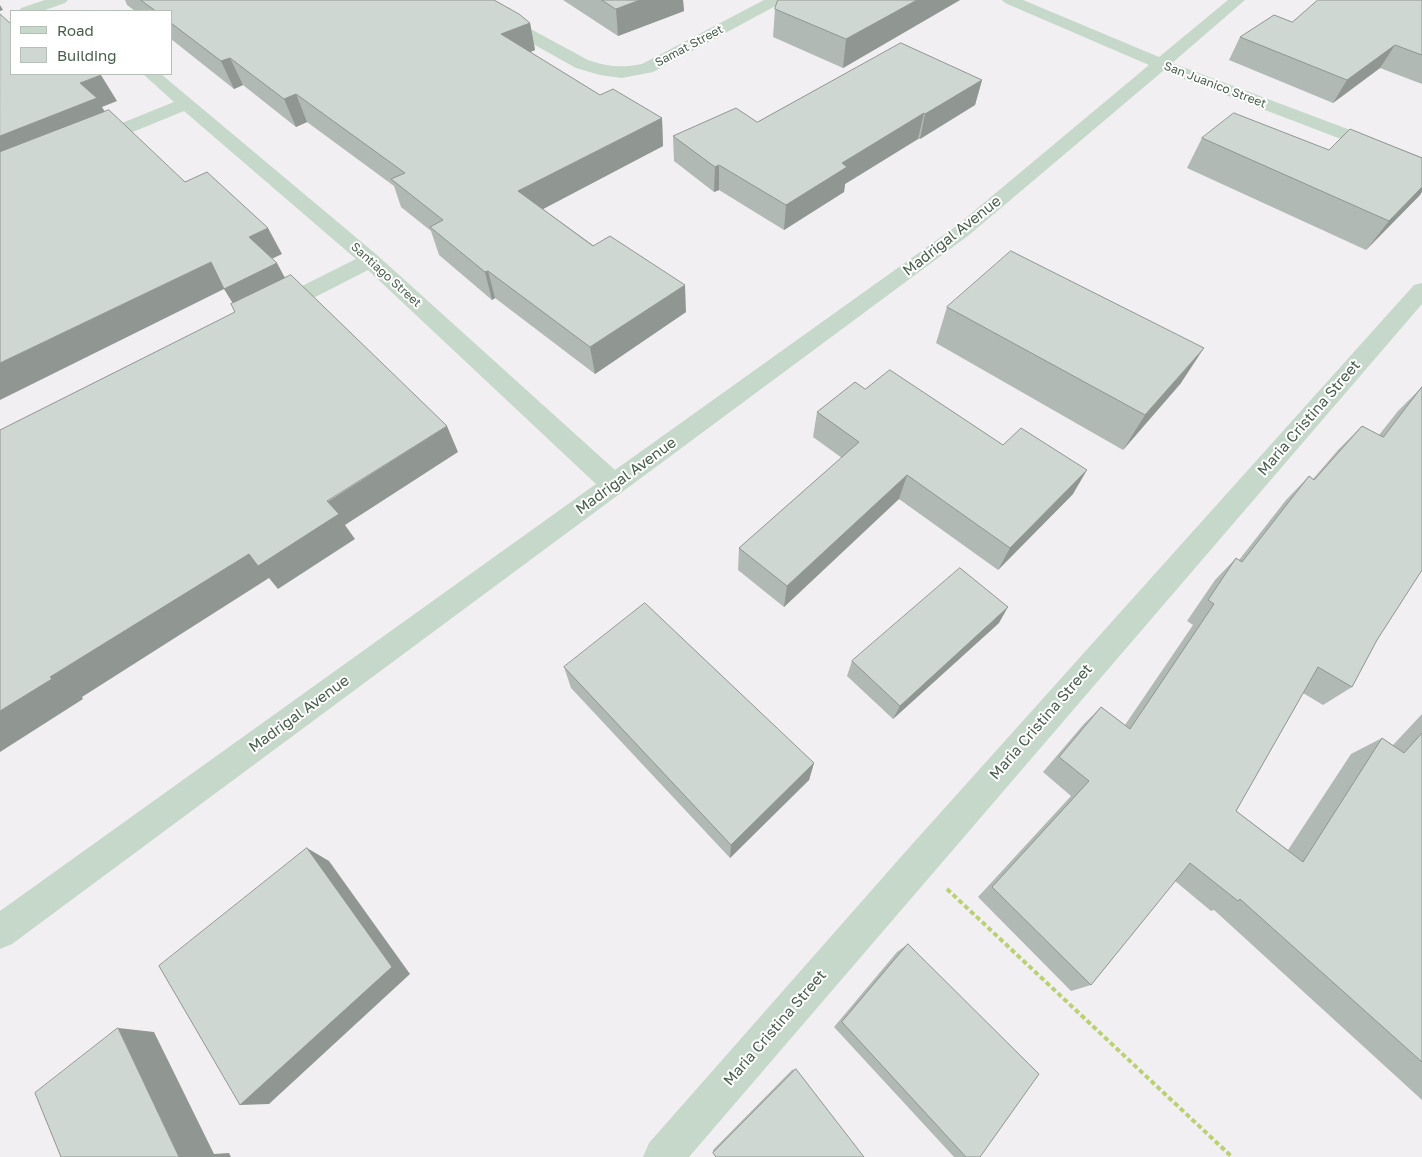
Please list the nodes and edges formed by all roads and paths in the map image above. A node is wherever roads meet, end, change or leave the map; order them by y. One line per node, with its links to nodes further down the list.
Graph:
1 (465, 0): 2 (street, Samat Street)
2 (776, 0)
3 (1010, 0): 7 (street, San Juanico Street)
4 (1237, 0): 7 (street, Madrigal Avenue)
5 (67, 2): 6 (street)
6 (31, 10)
7 (1160, 64): 11 (street, San Juanico Street); 15 (street, Madrigal Avenue)
8 (152, 75): 9 (street, Santiago Street)
9 (185, 104): 10 (street); 12 (street, Santiago Street)
10 (74, 149)
11 (1422, 164)
12 (370, 260): 14 (street); 15 (street, Santiago Street)
13 (1422, 290): 16 (street, Maria Cristina Street)
14 (256, 318)
15 (614, 485): 17 (street, Madrigal Avenue)
16 (918, 862): 18 (street, Maria Cristina Street); 19 (path)
17 (0, 932)
18 (663, 1157)
19 (1232, 1157)

